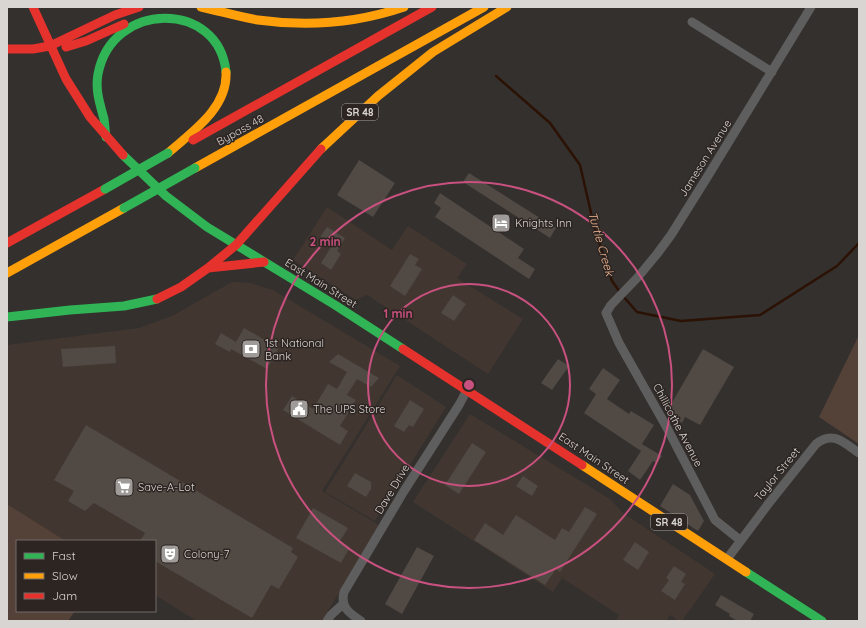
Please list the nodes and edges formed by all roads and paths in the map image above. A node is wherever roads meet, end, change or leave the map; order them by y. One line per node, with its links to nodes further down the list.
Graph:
1 (33, 7): 11 (main road, East Main Street)
2 (140, 7): 11 (main road)
3 (201, 7): 4 (main road)
4 (404, 7)
5 (432, 7): 15 (main road, Bypass 48)
6 (484, 7): 20 (main road, Bypass 48, bridge)
7 (507, 7): 17 (main road, SR 48)
8 (811, 7): 13 (street, Jameson Avenue)
9 (137, 19): 11 (main road); 14 (main road); 15 (main road)
10 (692, 22): 13 (street)
11 (50, 46): 12 (main road); 14 (main road, East Main Street / SR 48)
12 (7, 49)
13 (772, 72): 21 (street, Jameson Avenue)
14 (106, 137): 17 (main road, East Main Street / SR 48)
15 (168, 153): 16 (main road, Bypass 48, bridge)
16 (7, 243)
17 (236, 245): 18 (main road, East Main Street / SR 48); 19 (main road)
18 (264, 262): 19 (main road); 23 (main road, East Main Street / SR 48)
19 (208, 268): 22 (main road)
20 (7, 273)
21 (606, 313): 25 (street, Chillicothe Avenue)
22 (7, 317)
23 (467, 390): 26 (main road, East Main Street / SR 48); 27 (street, Dave Drive)
24 (859, 453): 25 (street, Taylor Street)
25 (740, 540): 26 (street, Taylor Street)
26 (727, 559): 30 (main road, East Main Street / SR 48)
27 (343, 604): 28 (street); 29 (street)
28 (327, 621)
29 (361, 621)
30 (822, 621)

